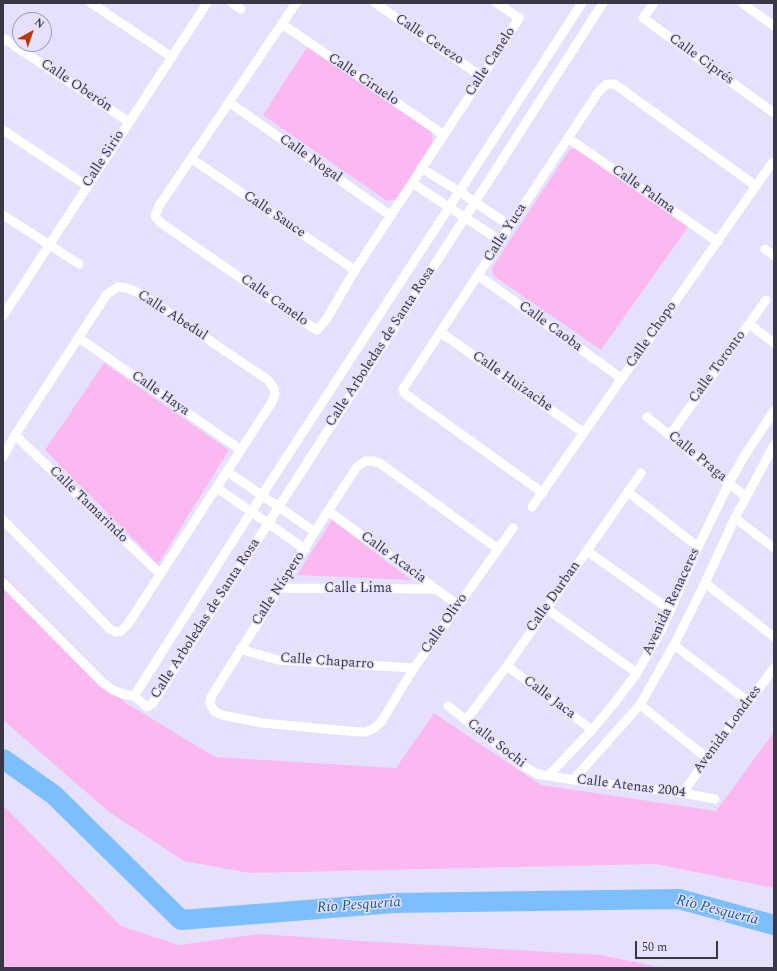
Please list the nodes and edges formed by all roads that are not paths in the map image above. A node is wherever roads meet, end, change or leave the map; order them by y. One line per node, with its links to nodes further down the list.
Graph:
1 (91, 3): 15 (street)
2 (207, 3): 15 (street, Calle Sirio)
3 (232, 3): 11 (street)
4 (296, 3): 12 (street, Calle Canelo)
5 (375, 3): 16 (street, Calle Cerezo)
6 (497, 3): 16 (street, Calle Canelo)
7 (582, 3): 29 (street, Calle Arboledas de Santa Rosa)
8 (603, 3): 30 (street, Calle Arboledas de Santa Rosa)
9 (654, 3): 18 (street, Calle Ciprés)
10 (742, 3): 13 (street)
11 (241, 9)
12 (282, 24): 17 (street, Calle Canelo); 21 (street, Calle Ciruelo)
13 (774, 26)
14 (3, 38): 19 (street, Calle Oberón)
15 (172, 57): 19 (street, Calle Sirio)
16 (482, 77): 21 (street, Calle Canelo)
17 (230, 103): 23 (street, Calle Canelo); 33 (street, Calle Nogal)
18 (774, 113)
19 (128, 122): 27 (street, Calle Sirio)
20 (3, 130): 27 (street)
21 (444, 135): 25 (street, Calle Canelo)
22 (568, 138): 28 (street, Calle Yuca); 35 (street, Calle Yuca); 37 (street, Calle Palma)
23 (192, 159): 42 (street, Calle Sauce); 42 (street, Calle Canelo)
24 (772, 163): 28 (street, Calle Chopo)
25 (421, 168): 26 (street, Calle Canelo); 29 (street)
26 (412, 183): 31 (street); 33 (street, Calle Canelo)
27 (87, 186): 38 (street, Calle Sirio)
28 (756, 186): 37 (street, Calle Chopo)
29 (460, 192): 30 (street); 31 (street, Calle Arboledas de Santa Rosa)
30 (475, 202): 34 (street, Calle Arboledas de Santa Rosa); 35 (street)
31 (450, 207): 34 (street); 66 (street, Calle Arboledas de Santa Rosa)
32 (3, 215): 38 (street)
33 (391, 216): 42 (street, Calle Canelo)
34 (465, 218): 36 (street); 68 (street, Calle Arboledas de Santa Rosa)
35 (510, 226): 36 (street, Calle Yuca)
36 (501, 242): 43 (street, Calle Yuca)
37 (718, 242): 50 (street, Calle Chopo)
38 (49, 244): 41 (street); 45 (street, Calle Sirio)
39 (765, 249): 40 (street)
40 (774, 256)
41 (79, 264)
42 (355, 270)
43 (478, 276): 47 (street, Calle Yuca); 50 (street, Calle Caoba)
44 (766, 300): 46 (street, Calle Toronto)
45 (4, 311)
46 (748, 324): 49 (street); 55 (street, Calle Toronto)
47 (440, 332): 53 (street, Calle Huizache); 65 (street, Calle Yuca)
48 (78, 338): 54 (street, Calle Abedul); 57 (street, Calle Haya); 57 (street, Calle Abedul)
49 (774, 343)
50 (621, 378): 53 (street, Calle Chopo)
51 (774, 411): 62 (street, Avenida Renaceres)
52 (647, 417): 55 (street, Calle Praga)
53 (584, 433): 65 (street, Calle Chopo)
54 (15, 435): 58 (street, Calle Abedul); 82 (street, Calle Tamarindo)
55 (670, 435): 62 (street, Calle Praga)
56 (774, 444): 59 (street, Avenida Renaceres)
57 (241, 450): 60 (street, Calle Abedul)
58 (3, 457)
59 (771, 458): 67 (street, Avenida Renaceres)
60 (228, 472): 63 (street, Calle Abedul); 66 (street)
61 (641, 473): 64 (street, Calle Durban)
62 (729, 483): 67 (street, Calle Praga); 77 (street, Avenida Renaceres)
63 (217, 488): 71 (street); 82 (street, Calle Abedul)
64 (628, 492): 77 (street); 81 (street, Calle Durban)
65 (543, 493): 69 (street, Calle Chopo)
66 (262, 496): 68 (street); 71 (street, Calle Arboledas de Santa Rosa)
67 (746, 497): 72 (street, Avenida Renaceres)
68 (278, 507): 74 (street, Calle Arboledas de Santa Rosa); 76 (street)
69 (532, 507)
70 (328, 511): 76 (street, Calle Níspero); 80 (street, Calle Níspero); 86 (street, Calle Acacia)
71 (252, 512): 74 (street); 97 (street, Calle Arboledas de Santa Rosa)
72 (735, 518): 78 (street); 84 (street, Avenida Renaceres)
73 (3, 520): 82 (street, Calle Abedul)
74 (268, 523): 79 (street); 97 (street, Calle Arboledas de Santa Rosa)
75 (513, 528): 80 (street, Calle Olivo)
76 (315, 532): 79 (street, Calle Níspero)
77 (698, 547): 89 (street, Avenida Renaceres)
78 (774, 548)
79 (305, 549): 85 (street, Calle Níspero)
80 (498, 550): 87 (street, Calle Olivo)
81 (587, 551): 88 (street, Calle Durban); 89 (street)
82 (160, 574)
83 (3, 582): 97 (street)
84 (705, 583): 90 (street); 91 (street, Avenida Renaceres)
85 (280, 588): 86 (street, Calle Lima); 92 (street, Calle Níspero)
86 (436, 589): 87 (street, Calle Acacia)
87 (458, 605): 94 (street, Calle Olivo)
88 (547, 608): 93 (street, Calle Durban); 96 (street)
89 (670, 610): 96 (street, Avenida Renaceres)
90 (774, 636)
91 (674, 645): 98 (street); 99 (street, Avenida Renaceres)
92 (240, 649): 94 (street, Calle Chaparro); 102 (street, Calle Níspero)
93 (507, 666): 101 (street, Calle Durban); 103 (street, Calle Jaca)
94 (414, 668): 102 (street, Calle Olivo)
95 (774, 668): 98 (street, Avenida Londres)
96 (637, 673): 103 (street, Avenida Renaceres)
97 (134, 696)
98 (749, 702): 104 (street, Avenida Londres)
99 (640, 705): 104 (street); 106 (street, Avenida Renaceres)
100 (448, 706): 101 (street, Calle Sochi)
101 (466, 720): 105 (street, Calle Sochi)
102 (382, 722)
103 (592, 730): 105 (street, Avenida Renaceres)
104 (707, 758): 107 (street, Avenida Londres)
105 (548, 776): 106 (street, Calle Atenas 2004)
106 (573, 780): 107 (street, Calle Atenas 2004)
107 (683, 793): 108 (street, Calle Atenas 2004)
108 (715, 799)

